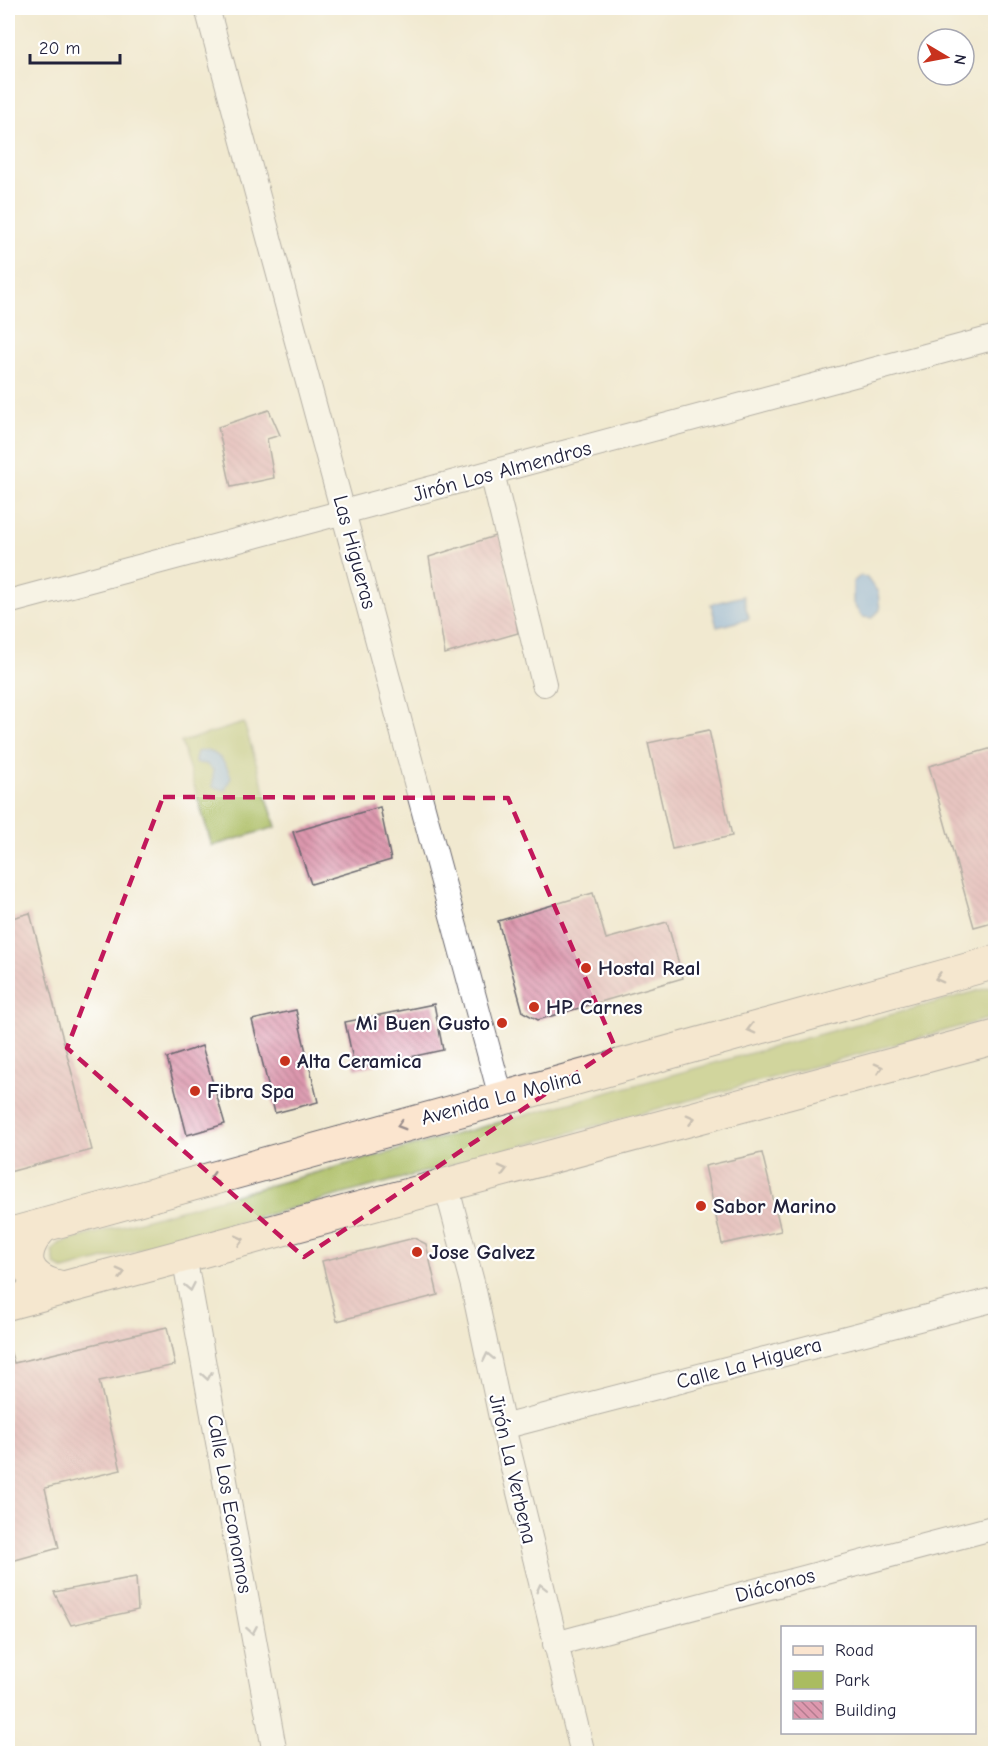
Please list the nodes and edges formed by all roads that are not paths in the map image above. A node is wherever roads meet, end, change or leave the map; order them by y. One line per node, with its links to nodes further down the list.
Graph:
1 (211, 8): 4 (street, Las Higueras)
2 (996, 337): 3 (street, Jirón Los Almendros)
3 (492, 473): 4 (street, Jirón Los Almendros); 6 (street)
4 (345, 513): 5 (street, Jirón Los Almendros); 9 (street, Las Higueras)
5 (8, 602)
6 (544, 684)
7 (996, 962): 9 (main road, Avenida La Molina, one-way to 9)
8 (996, 1037): 10 (main road, one-way to 8)
9 (501, 1097): 11 (main road, Avenida La Molina, one-way to 11)
10 (446, 1185): 13 (main road, one-way to 10); 17 (street, Jirón La Verbena, one-way to 10)
11 (43, 1226): 12 (main road, Avenida La Molina); 14 (main road)
12 (8, 1235)
13 (184, 1256): 14 (main road, one-way to 13); 20 (street, Calle Los Economos, one-way to 20)
14 (64, 1288): 16 (main road)
15 (996, 1299): 17 (street, Calle La Higuera)
16 (8, 1303)
17 (502, 1427): 19 (street, Jirón La Verbena, one-way to 17)
18 (996, 1527): 19 (street, Diáconos)
19 (555, 1644): 21 (street, Jirón La Verbena)
20 (274, 1754)
21 (583, 1754)

